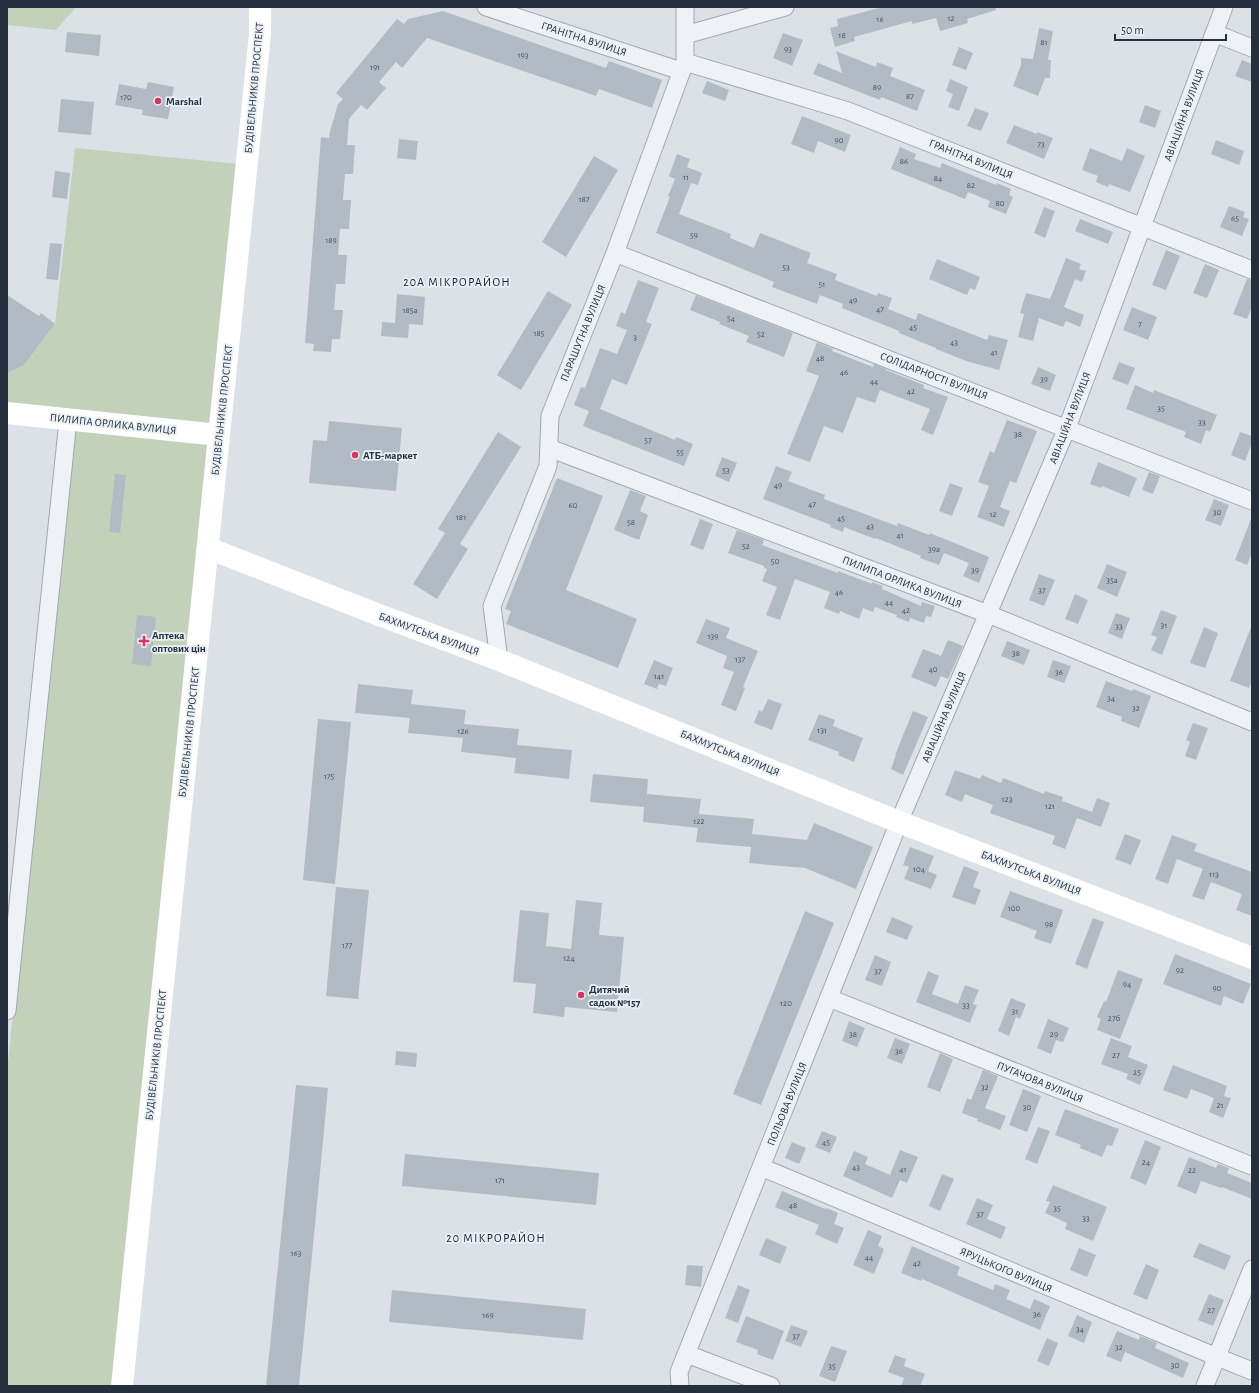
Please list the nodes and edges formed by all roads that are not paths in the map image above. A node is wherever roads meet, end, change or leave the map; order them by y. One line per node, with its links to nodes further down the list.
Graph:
1 (260, 7): 17 (main road, БУДІВЕЛЬНИКІВ ПРОСПЕКТ)
2 (486, 7): 6 (street, ГРАНІТНА ВУЛИЦЯ)
3 (686, 7): 8 (street, ПАРАШУТНА ВУЛИЦЯ)
4 (785, 7): 8 (street)
5 (1224, 7): 7 (street, АВІАЦІЙНА ВУЛИЦЯ)
6 (513, 11): 10 (street, ГРАНІТНА ВУЛИЦЯ)
7 (1214, 33): 9 (street); 11 (street, АВІАЦІЙНА ВУЛИЦЯ)
8 (685, 35): 10 (street, ПАРАШУТНА ВУЛИЦЯ)
9 (1252, 48)
10 (683, 66): 11 (street, ГРАНІТНА ВУЛИЦЯ); 12 (street, ПАРАШУТНА ВУЛИЦЯ)
11 (1142, 227): 13 (street, ГРАНІТНА ВУЛИЦЯ); 16 (street, АВІАЦІЙНА ВУЛИЦЯ)
12 (616, 253): 16 (street, СОЛІДАРНОСТІ ВУЛИЦЯ); 18 (street, ПАРАШУТНА ВУЛИЦЯ)
13 (1252, 270)
14 (7, 413): 15 (main road, ПИЛИПА ОРЛИКА ВУЛИЦЯ)
15 (68, 420): 17 (main road, ПИЛИПА ОРЛИКА ВУЛИЦЯ); 27 (street)
16 (1067, 428): 19 (street, СОЛІДАРНОСТІ ВУЛИЦЯ); 21 (street, АВІАЦІЙНА ВУЛИЦЯ)
17 (219, 435): 20 (main road, БУДІВЕЛЬНИКІВ ПРОСПЕКТ)
18 (549, 448): 21 (street, ПИЛИПА ОРЛИКА ВУЛИЦЯ); 22 (street, ПАРАШУТНА ВУЛИЦЯ)
19 (1252, 501)
20 (208, 548): 22 (main road, БАХМУТСЬКА ВУЛИЦЯ); 34 (main road, БУДІВЕЛЬНИКІВ ПРОСПЕКТ)
21 (988, 614): 23 (street, ПИЛИПА ОРЛИКА ВУЛИЦЯ); 24 (street, АВІАЦІЙНА ВУЛИЦЯ)
22 (499, 660): 24 (main road, БАХМУТСЬКА ВУЛИЦЯ)
23 (1252, 722)
24 (899, 822): 25 (main road, БАХМУТСЬКА ВУЛИЦЯ); 26 (street, ПОЛЬОВА ВУЛИЦЯ)
25 (1252, 958)
26 (829, 998): 28 (street, ПУГАЧОВА ВУЛИЦЯ); 29 (street, ПОЛЬОВА ВУЛИЦЯ)
27 (7, 1011)
28 (1252, 1166)
29 (761, 1167): 31 (street, ПОЛЬОВА ВУЛИЦЯ); 32 (street, ЯРУЦЬКОГО ВУЛИЦЯ)
30 (1252, 1269): 32 (street)
31 (687, 1354): 35 (street, ПОЛЬОВА ВУЛИЦЯ); 36 (street)
32 (1217, 1357): 33 (street, ЯРУЦЬКОГО ВУЛИЦЯ); 37 (street)
33 (1252, 1371)
34 (122, 1386)
35 (680, 1386)
36 (771, 1386)
37 (1205, 1386)

